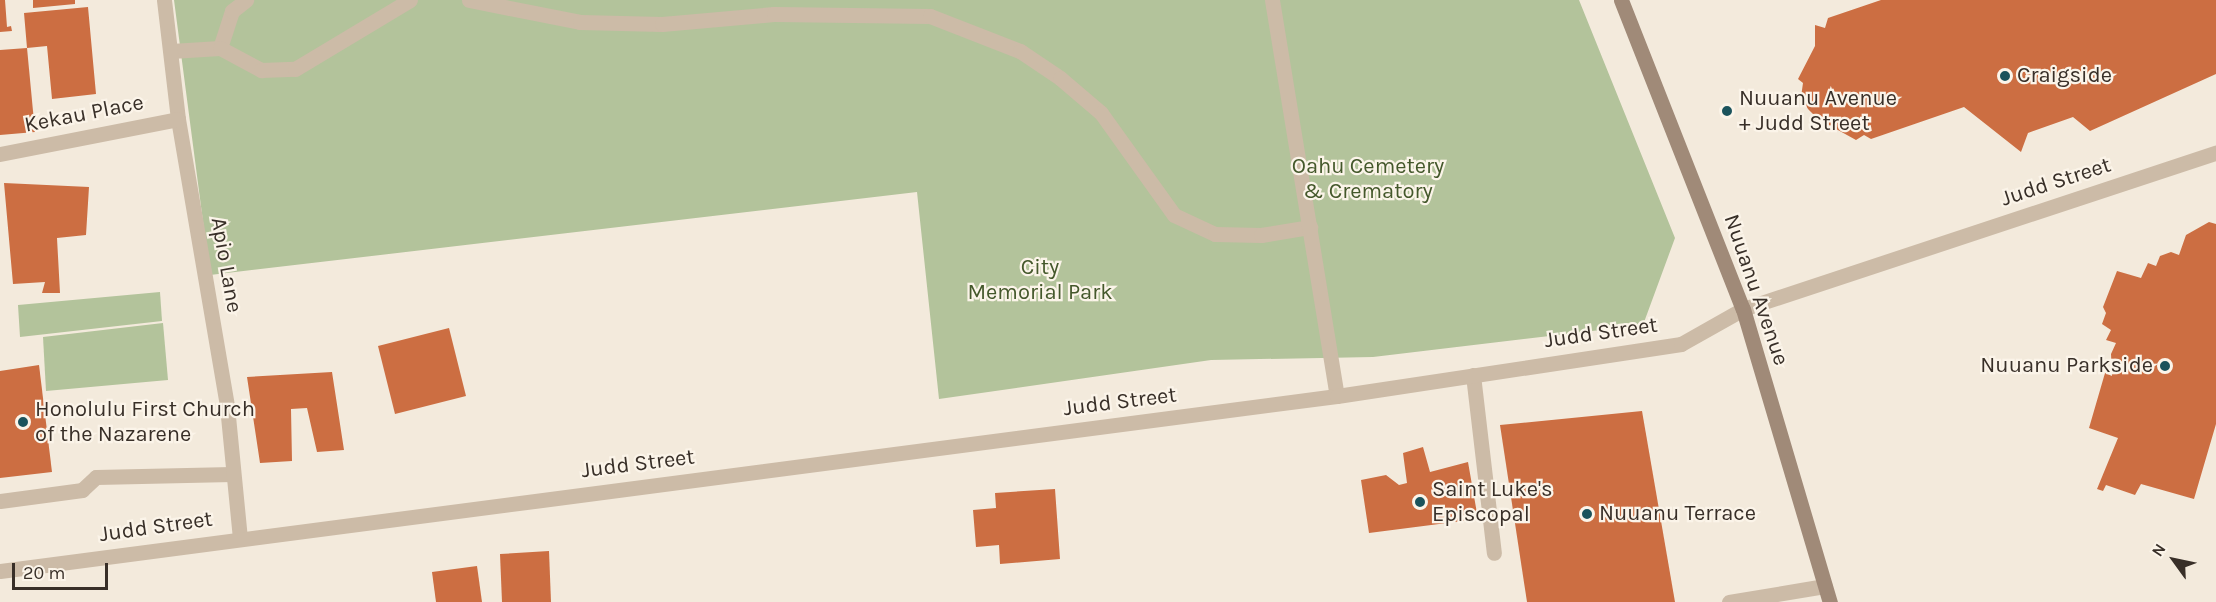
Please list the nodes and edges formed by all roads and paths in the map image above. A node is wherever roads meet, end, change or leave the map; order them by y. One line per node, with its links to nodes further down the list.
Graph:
1 (164, 0): 8 (street, Apio Lane)
2 (246, 0): 7 (street)
3 (410, 0): 7 (street)
4 (469, 0): 12 (street)
5 (1272, 0): 12 (street)
6 (1621, 0): 13 (main road, Nuuanu Avenue)
7 (220, 48): 8 (street)
8 (171, 51): 9 (street, Apio Lane)
9 (178, 119): 11 (street, Kekau Place); 16 (street, Apio Lane)
10 (2216, 153): 13 (street, Judd Street)
11 (0, 154)
12 (1310, 227): 15 (street)
13 (1743, 309): 14 (street, Judd Street); 21 (main road, Nuuanu Avenue)
14 (1473, 375): 15 (street, Judd Street); 19 (street)
15 (1337, 396): 18 (street, Judd Street)
16 (232, 474): 17 (street); 18 (street, Apio Lane)
17 (0, 501)
18 (240, 538): 20 (street, Judd Street)
19 (1494, 554)
20 (0, 571)
21 (1825, 586): 22 (street); 23 (main road, Nuuanu Avenue)
22 (1729, 602)
23 (1830, 602)

